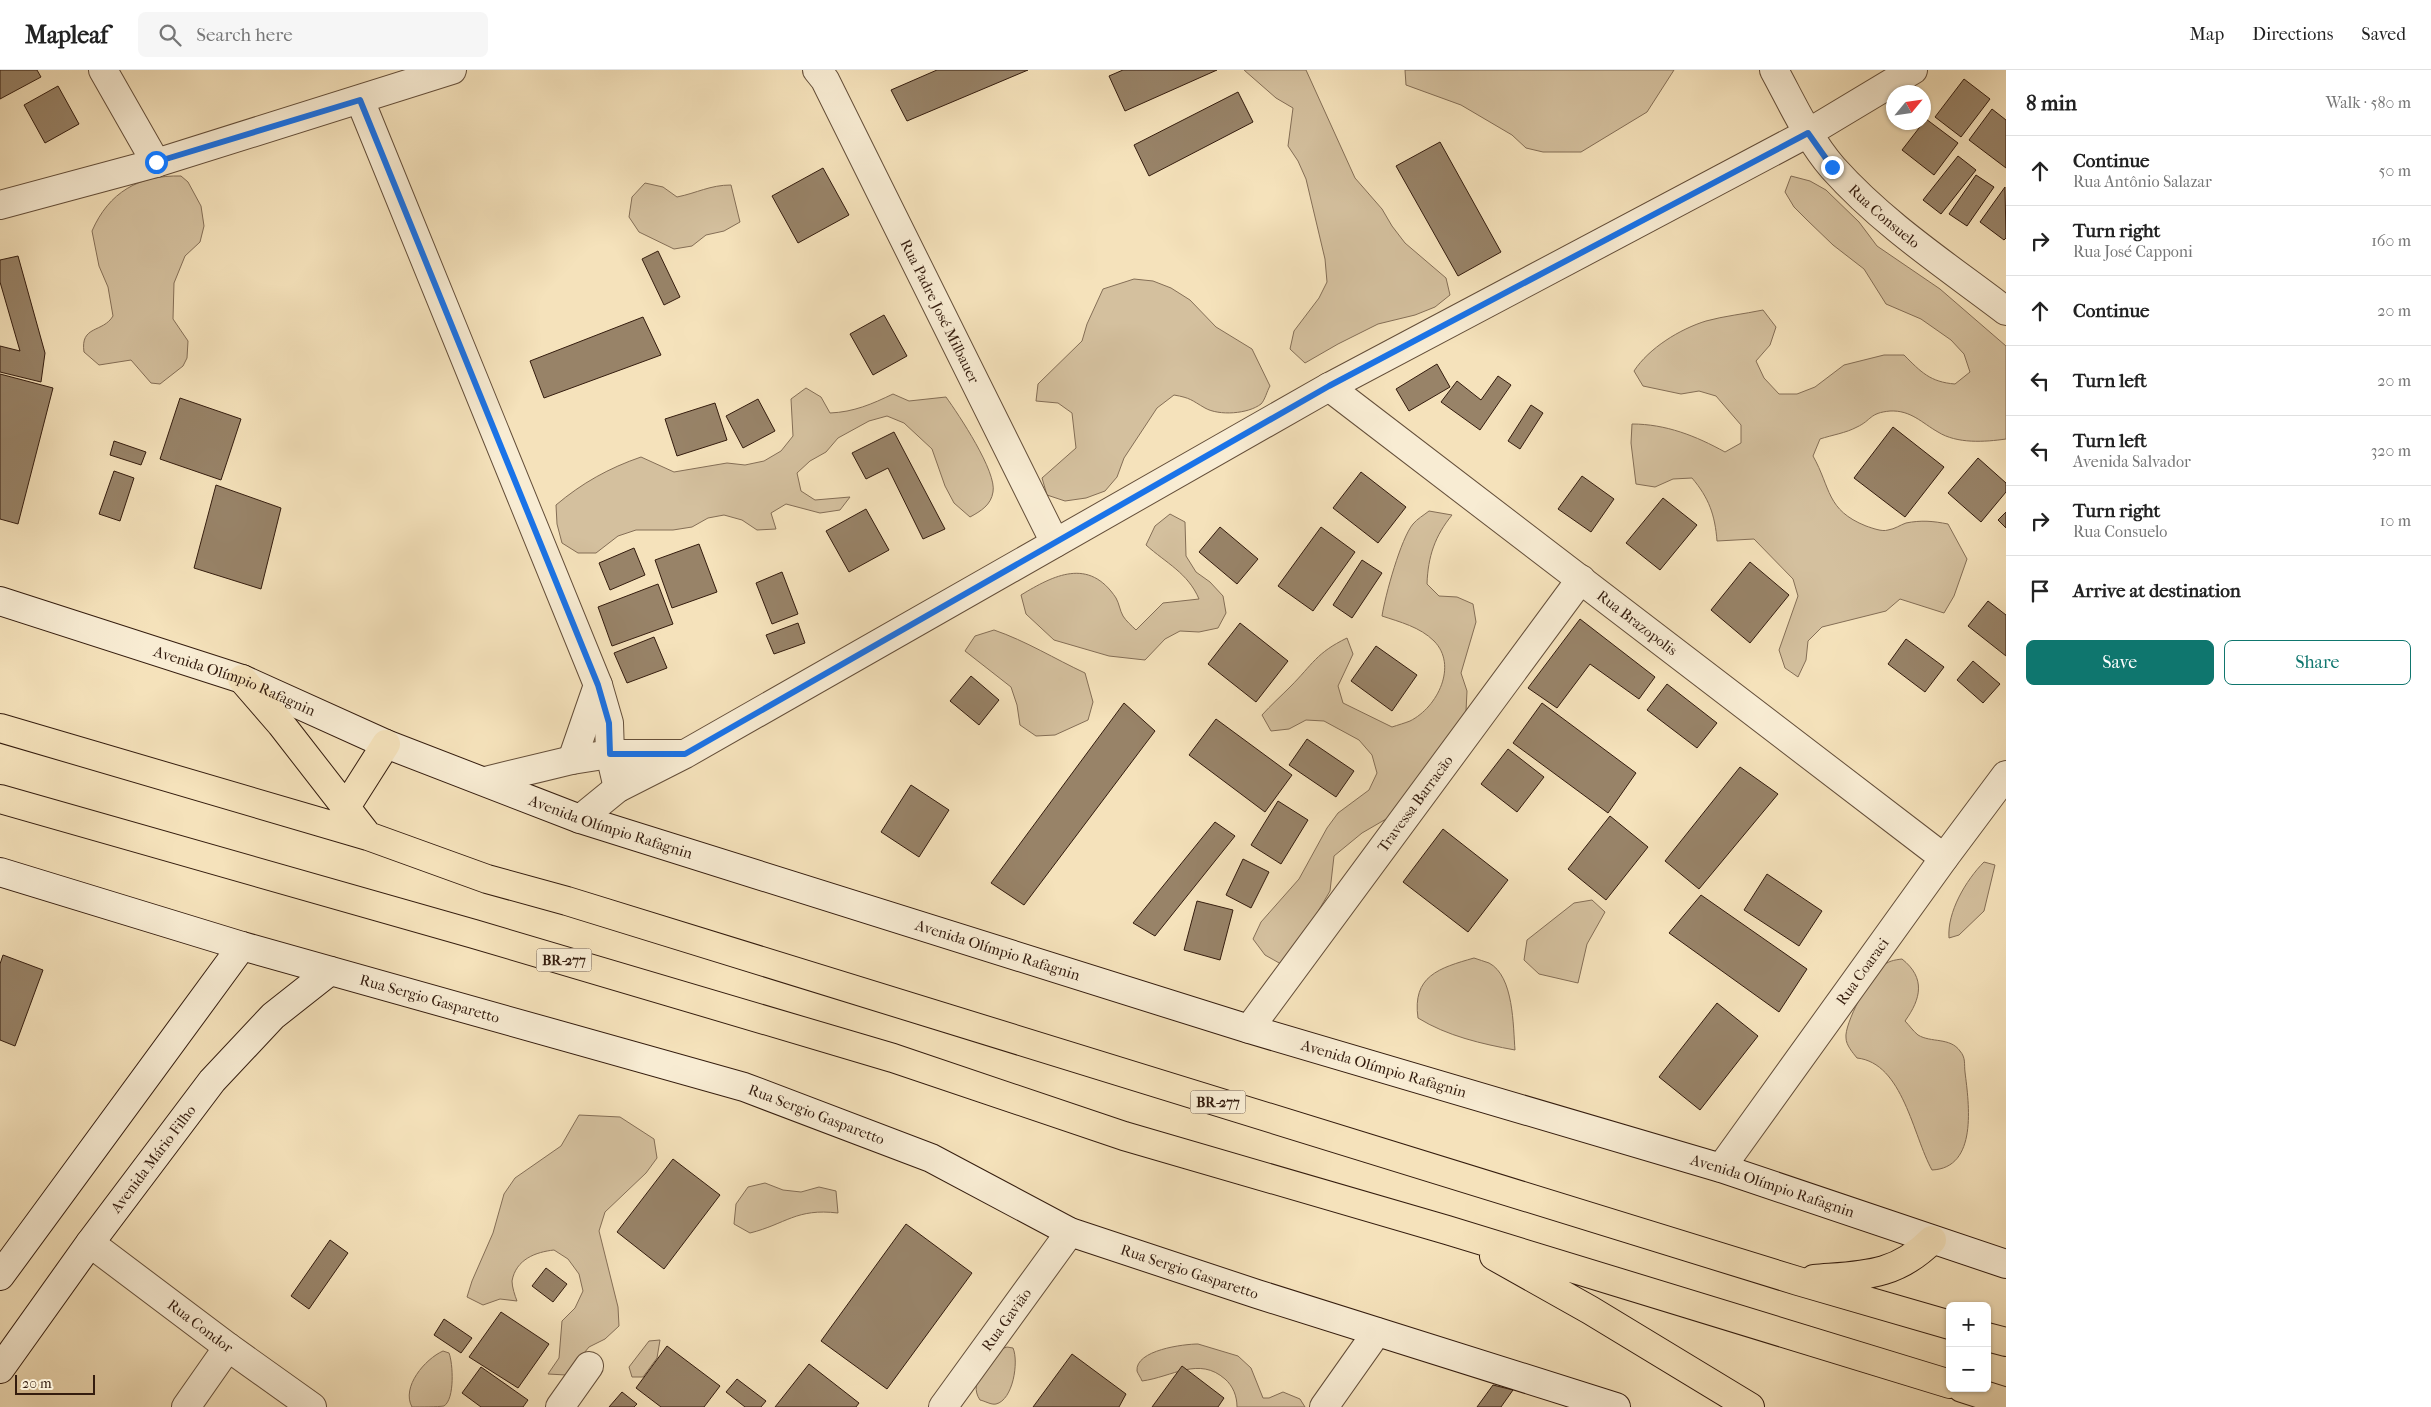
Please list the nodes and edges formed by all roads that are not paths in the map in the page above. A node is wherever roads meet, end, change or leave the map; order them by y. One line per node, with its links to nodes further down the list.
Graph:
1 (103, 70): 8 (street)
2 (452, 70): 6 (street)
3 (1774, 70): 7 (street, Rua Consuelo)
4 (1913, 70): 7 (street)
5 (821, 75): 12 (street, Rua Padre José Milbauer)
6 (360, 100): 8 (street); 16 (street)
7 (1808, 133): 10 (street, Rua Consuelo); 11 (street)
8 (156, 162): 9 (street)
9 (0, 205)
10 (2006, 312)
11 (1329, 386): 12 (street); 13 (street, Rua Brazopolis)
12 (1055, 543): 20 (street)
13 (1581, 579): 29 (street, Rua Brazopolis); 33 (street, Travessa Barracão)
14 (0, 601): 15 (street, Avenida Olímpio Rafagnin)
15 (242, 679): 18 (street, Avenida Olímpio Rafagnin); 26 (highway)
16 (598, 685): 19 (street); 21 (street)
17 (0, 728): 28 (highway, BR-277)
18 (386, 744): 23 (street, Avenida Olímpio Rafagnin); 26 (highway)
19 (610, 754): 20 (street); 21 (street); 24 (street)
20 (685, 754): 24 (street)
21 (572, 760): 23 (street)
22 (2006, 775): 29 (street, Rua Coaraci)
23 (485, 781): 27 (street, Avenida Olímpio Rafagnin)
24 (618, 788): 27 (street)
25 (0, 799): 35 (highway, BR-277)
26 (346, 807): 28 (highway)
27 (580, 819): 33 (street, Avenida Olímpio Rafagnin)
28 (368, 836): 41 (highway, BR-277)
29 (1944, 858): 34 (street, Rua Coaraci)
30 (0, 872): 31 (street, Rua Sergio Gasparetto)
31 (242, 946): 32 (street, Rua Sergio Gasparetto); 40 (street)
32 (330, 971): 36 (street, Rua Sergio Gasparetto); 38 (street, Avenida Mário Filho)
33 (1249, 1029): 34 (street, Avenida Olímpio Rafagnin)
34 (1721, 1168): 37 (street, Avenida Olímpio Rafagnin)
35 (1447, 1230): 49 (highway, BR-277); 58 (highway)
36 (1070, 1232): 43 (street, Rua Sergio Gasparetto); 55 (street, Rua Gavião)
37 (1932, 1240): 39 (street, Avenida Olímpio Rafagnin); 41 (highway)
38 (90, 1243): 46 (street, Rua Condor); 48 (street, Avenida Mário Filho)
39 (2006, 1264)
40 (0, 1276)
41 (1798, 1281): 42 (highway, BR-277)
42 (1946, 1324)
43 (1377, 1332): 56 (street); 57 (street, Rua Sergio Gasparetto)
44 (1991, 1338): 45 (highway)
45 (2006, 1342)
46 (228, 1347): 52 (street); 53 (street, Rua Condor)
47 (588, 1366): 54 (street)
48 (0, 1369)
49 (1946, 1383)
50 (1975, 1392): 51 (highway)
51 (2006, 1402)
52 (186, 1407)
53 (312, 1407)
54 (560, 1407)
55 (943, 1407)
56 (1324, 1407)
57 (1616, 1407)
58 (1750, 1407)

